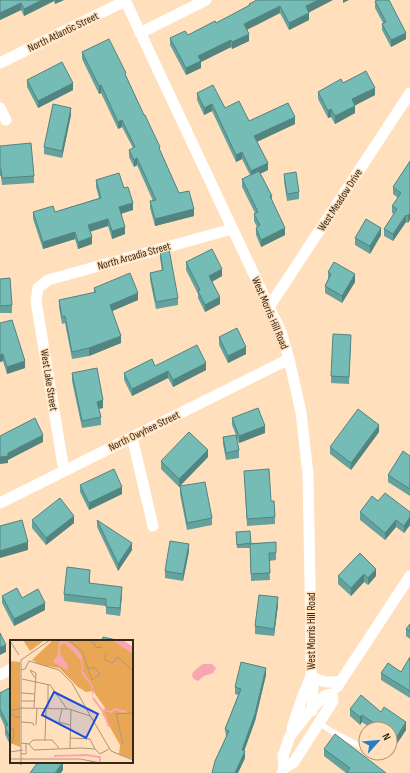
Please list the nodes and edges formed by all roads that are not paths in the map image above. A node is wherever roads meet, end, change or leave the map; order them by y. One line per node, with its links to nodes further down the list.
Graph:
1 (206, 0): 3 (street)
2 (125, 1): 3 (street, West Morris Hill Road); 4 (street, North Atlantic Street)
3 (140, 33): 8 (street, West Morris Hill Road)
4 (0, 63)
5 (410, 93): 10 (street, West Meadow Drive)
6 (0, 108): 7 (street)
7 (6, 120)
8 (232, 229): 9 (street, North Arcadia Street); 10 (street, West Morris Hill Road)
9 (38, 288): 13 (street, West Lake Street)
10 (269, 307): 11 (street, West Morris Hill Road)
11 (289, 360): 12 (street, North Owyhee Street); 19 (street, West Morris Hill Road)
12 (132, 437): 13 (street, North Owyhee Street); 15 (street)
13 (64, 471): 14 (street, North Owyhee Street)
14 (0, 503)
15 (153, 526)
16 (410, 576): 20 (street)
17 (10, 670): 18 (street)
18 (0, 675)
19 (311, 676): 20 (street); 22 (street, West Morris Hill Road); 24 (street, West Morris Hill Road)
20 (341, 681): 21 (street)
21 (332, 694): 22 (street); 23 (street)
22 (312, 708): 24 (street); 25 (street, West Morris Hill Road)
23 (319, 723): 25 (street); 26 (lane)
24 (290, 736): 27 (street, West Morris Hill Road)
25 (308, 739): 27 (street)
26 (358, 745)
27 (283, 770)

